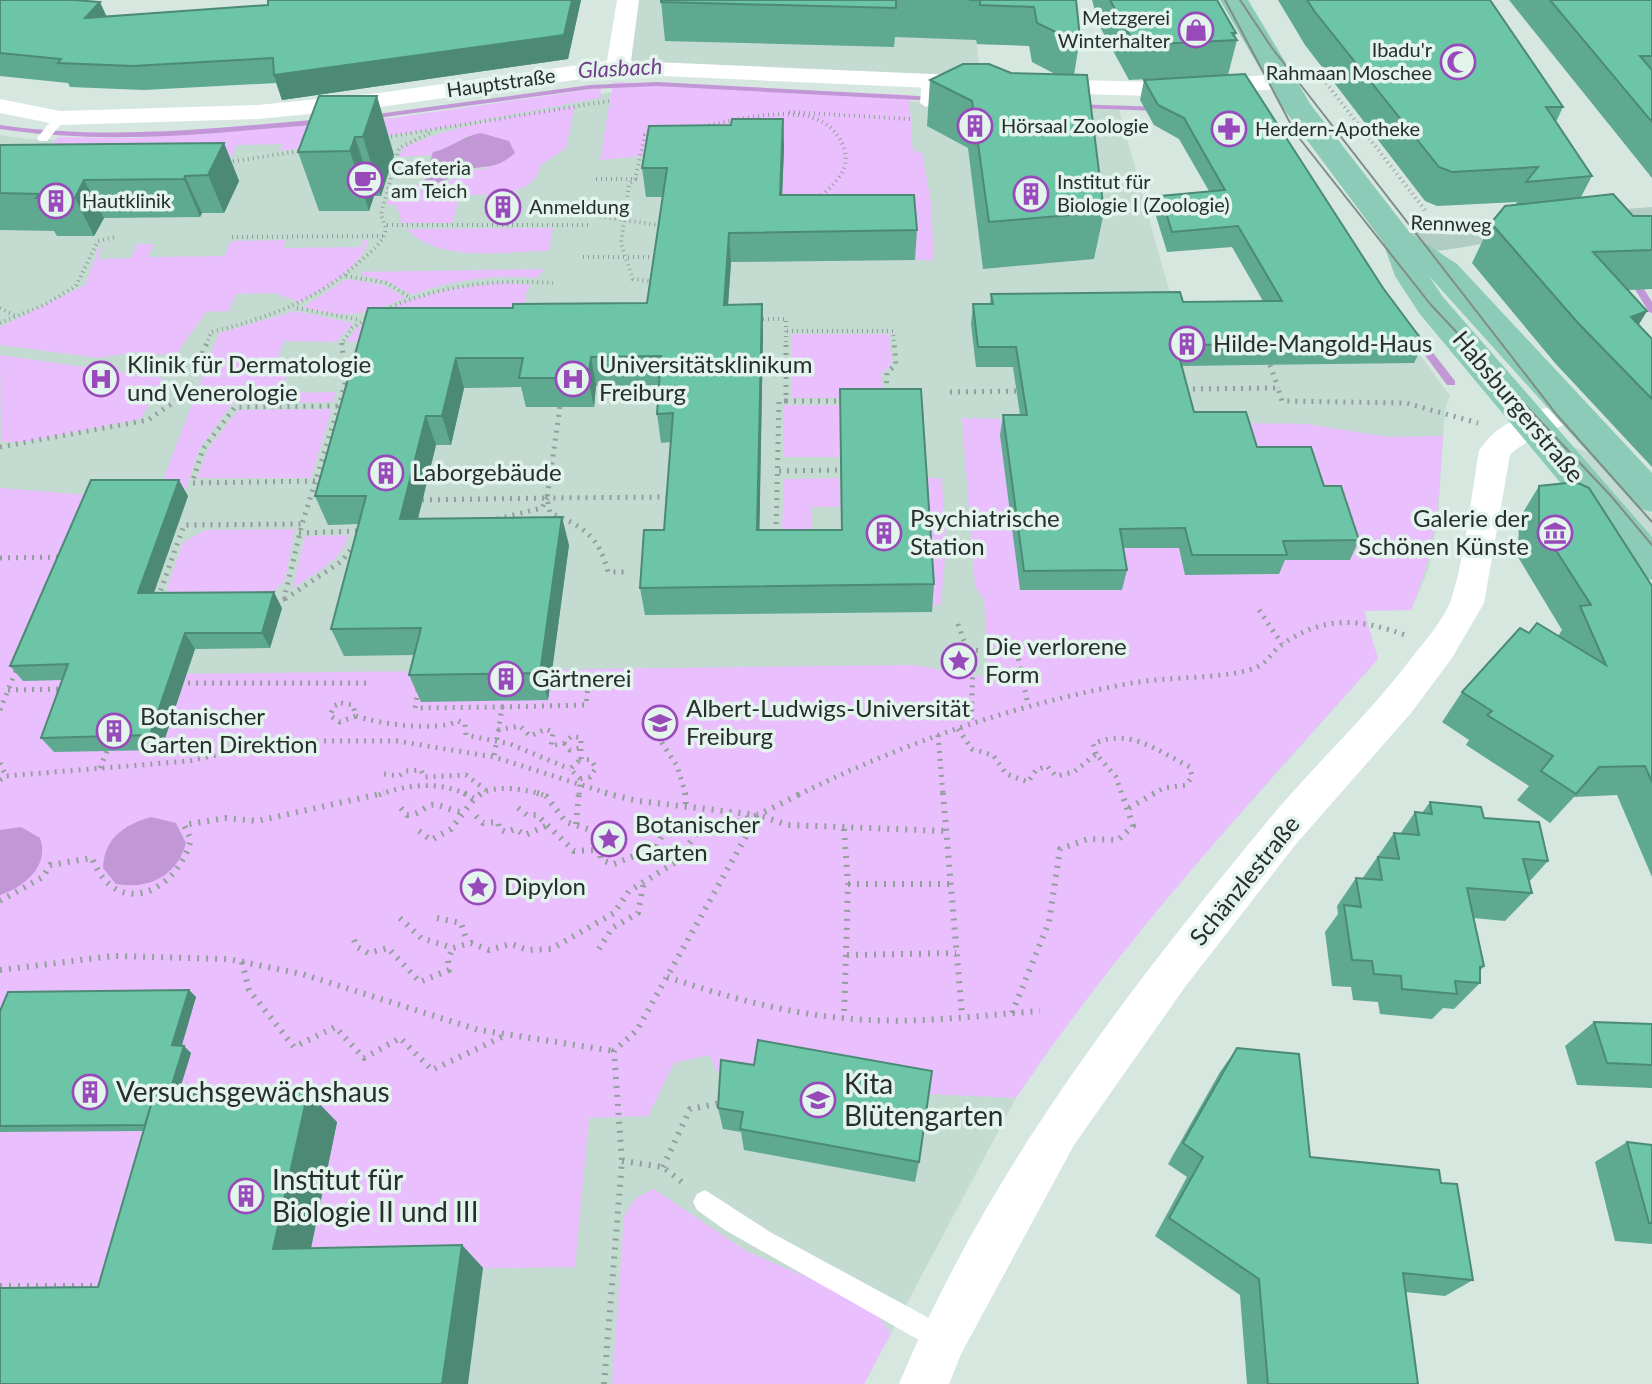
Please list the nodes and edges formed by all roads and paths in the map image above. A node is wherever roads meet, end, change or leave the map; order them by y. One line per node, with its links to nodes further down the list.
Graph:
1 (628, 0): 3 (street)
2 (1234, 0): 5 (main road, Habsburgerstraße)
3 (618, 67): 5 (street, Hauptstraße); 7 (street, Hauptstraße)
4 (1325, 81): 22 (path)
5 (1290, 95): 27 (main road, Habsburgerstraße)
6 (609, 101): 11 (path)
7 (0, 106)
8 (777, 113): 9 (path); 10 (path); 18 (path)
9 (919, 120)
10 (699, 127)
11 (432, 132): 13 (path); 23 (path)
12 (658, 133): 17 (path)
13 (382, 137)
14 (314, 148): 15 (path)
15 (224, 162)
16 (596, 179): 17 (path)
17 (638, 179): 21 (path)
18 (811, 204)
19 (590, 215): 21 (path)
20 (1652, 217): 26 (street, Rennweg)
21 (622, 221): 25 (path); 32 (path)
22 (1442, 223): 26 (street, Rennweg); 27 (street, Rennweg)
23 (387, 225): 24 (path); 28 (path)
24 (589, 225)
25 (667, 226)
26 (1521, 227): 27 (street, Rennweg)
27 (1390, 230): 56 (main road, Habsburgerstraße); 57 (main road, Habsburgerstraße)
28 (386, 236): 30 (path); 34 (path)
29 (115, 237): 40 (path)
30 (232, 237)
31 (583, 257): 32 (path)
32 (621, 257): 33 (path); 36 (path)
33 (661, 257)
34 (345, 276): 37 (path); 38 (path)
35 (553, 283): 37 (path)
36 (667, 287)
37 (411, 298): 42 (path)
38 (296, 307): 42 (path); 58 (path)
39 (0, 308): 40 (path)
40 (16, 316): 43 (path)
41 (745, 318): 44 (path)
42 (363, 320): 52 (path)
43 (0, 323)
44 (787, 331): 50 (path); 51 (path)
45 (1270, 365): 46 (path)
46 (1278, 388): 47 (path); 57 (path)
47 (1184, 389)
48 (1028, 391): 49 (path)
49 (950, 392)
50 (786, 401): 55 (path); 60 (path)
51 (878, 401)
52 (339, 406): 53 (path); 61 (path); 61 (path)
53 (350, 406)
54 (560, 407): 63 (path)
55 (846, 409)
56 (1571, 411): 57 (street); 64 (main road, Habsburgerstraße)
57 (1519, 430): 73 (main road, Habsburgerstraße); 82 (street, Schänzlestraße)
58 (0, 447)
59 (840, 470): 60 (path)
60 (779, 471): 71 (path)
61 (315, 481): 67 (path)
62 (673, 497): 63 (path)
63 (547, 498): 65 (path); 66 (path); 75 (path)
64 (1652, 498)
65 (422, 500)
66 (483, 523)
67 (302, 524): 70 (path); 76 (path)
68 (358, 531): 69 (path); 70 (path); 77 (path)
69 (374, 531)
70 (299, 533): 77 (path)
71 (764, 533)
72 (0, 558): 74 (path)
73 (1652, 565)
74 (60, 567)
75 (629, 572)
76 (173, 599)
77 (284, 599): 78 (path)
78 (263, 602)
79 (1259, 610): 81 (path)
80 (958, 624): 83 (path)
81 (1282, 644): 82 (path); 91 (path)
82 (1440, 648): 159 (street, Schänzlestraße)
83 (968, 650): 91 (path); 95 (path)
84 (20, 662): 90 (path)
85 (589, 678): 92 (path)
86 (176, 682): 87 (path)
87 (370, 683)
88 (74, 687): 90 (path)
89 (424, 687): 92 (path)
90 (8, 690): 93 (path)
91 (1028, 705): 95 (path)
92 (502, 707): 98 (path)
93 (0, 710)
94 (356, 716): 94 (path); 100 (path)
95 (971, 724): 97 (path)
96 (653, 729): 118 (path)
97 (958, 729): 99 (path); 104 (path)
98 (498, 730): 100 (path); 101 (path)
99 (938, 735): 121 (path); 128 (path)
100 (496, 740): 105 (path); 109 (path)
101 (564, 743): 102 (path); 102 (path)
102 (579, 748): 106 (path)
103 (107, 751): 108 (path)
104 (1096, 754): 119 (path); 119 (path)
105 (494, 757): 108 (path); 113 (path)
106 (581, 759): 109 (path); 112 (path)
107 (0, 763): 111 (path)
108 (100, 768): 111 (path)
109 (570, 769): 112 (path)
110 (384, 774): 114 (path)
111 (3, 778)
112 (580, 779): 113 (path)
113 (579, 787): 118 (path); 124 (path)
114 (486, 790): 115 (path); 124 (path)
115 (474, 799): 120 (path); 135 (path)
116 (401, 808): 120 (path)
117 (518, 808): 125 (path)
118 (686, 808): 121 (path)
119 (1129, 808): 148 (path)
120 (463, 812): 127 (path)
121 (758, 815): 126 (path); 131 (path); 146 (path)
122 (476, 816): 125 (path)
123 (635, 822): 129 (path)
124 (576, 824): 130 (path)
125 (546, 826): 130 (path)
126 (844, 829): 128 (path); 133 (path)
127 (419, 831)
128 (948, 831): 134 (path)
129 (656, 847): 130 (path); 131 (path)
130 (597, 850)
131 (676, 862): 132 (path)
132 (644, 880): 139 (path); 141 (path)
133 (848, 884): 134 (path); 143 (path)
134 (950, 884): 142 (path)
135 (0, 901)
136 (400, 918): 140 (path)
137 (437, 918): 139 (path)
138 (354, 940): 140 (path)
139 (467, 941): 140 (path)
140 (453, 948)
141 (599, 949)
142 (956, 953): 143 (path); 149 (path)
143 (847, 955): 150 (path)
144 (242, 962): 145 (path); 151 (path); 151 (path)
145 (0, 970)
146 (666, 977): 150 (path); 152 (path)
147 (1040, 1011): 148 (path)
148 (1012, 1013): 149 (path)
149 (962, 1015): 150 (path)
150 (844, 1018)
151 (506, 1035): 152 (path)
152 (614, 1051): 154 (path)
153 (726, 1102): 155 (path)
154 (622, 1161): 155 (path); 160 (path)
155 (663, 1167): 156 (path)
156 (705, 1202): 159 (lane)
157 (0, 1286): 158 (path)
158 (121, 1286)
159 (942, 1339): 161 (street, Schänzlestraße)
160 (604, 1384)
161 (924, 1384)

